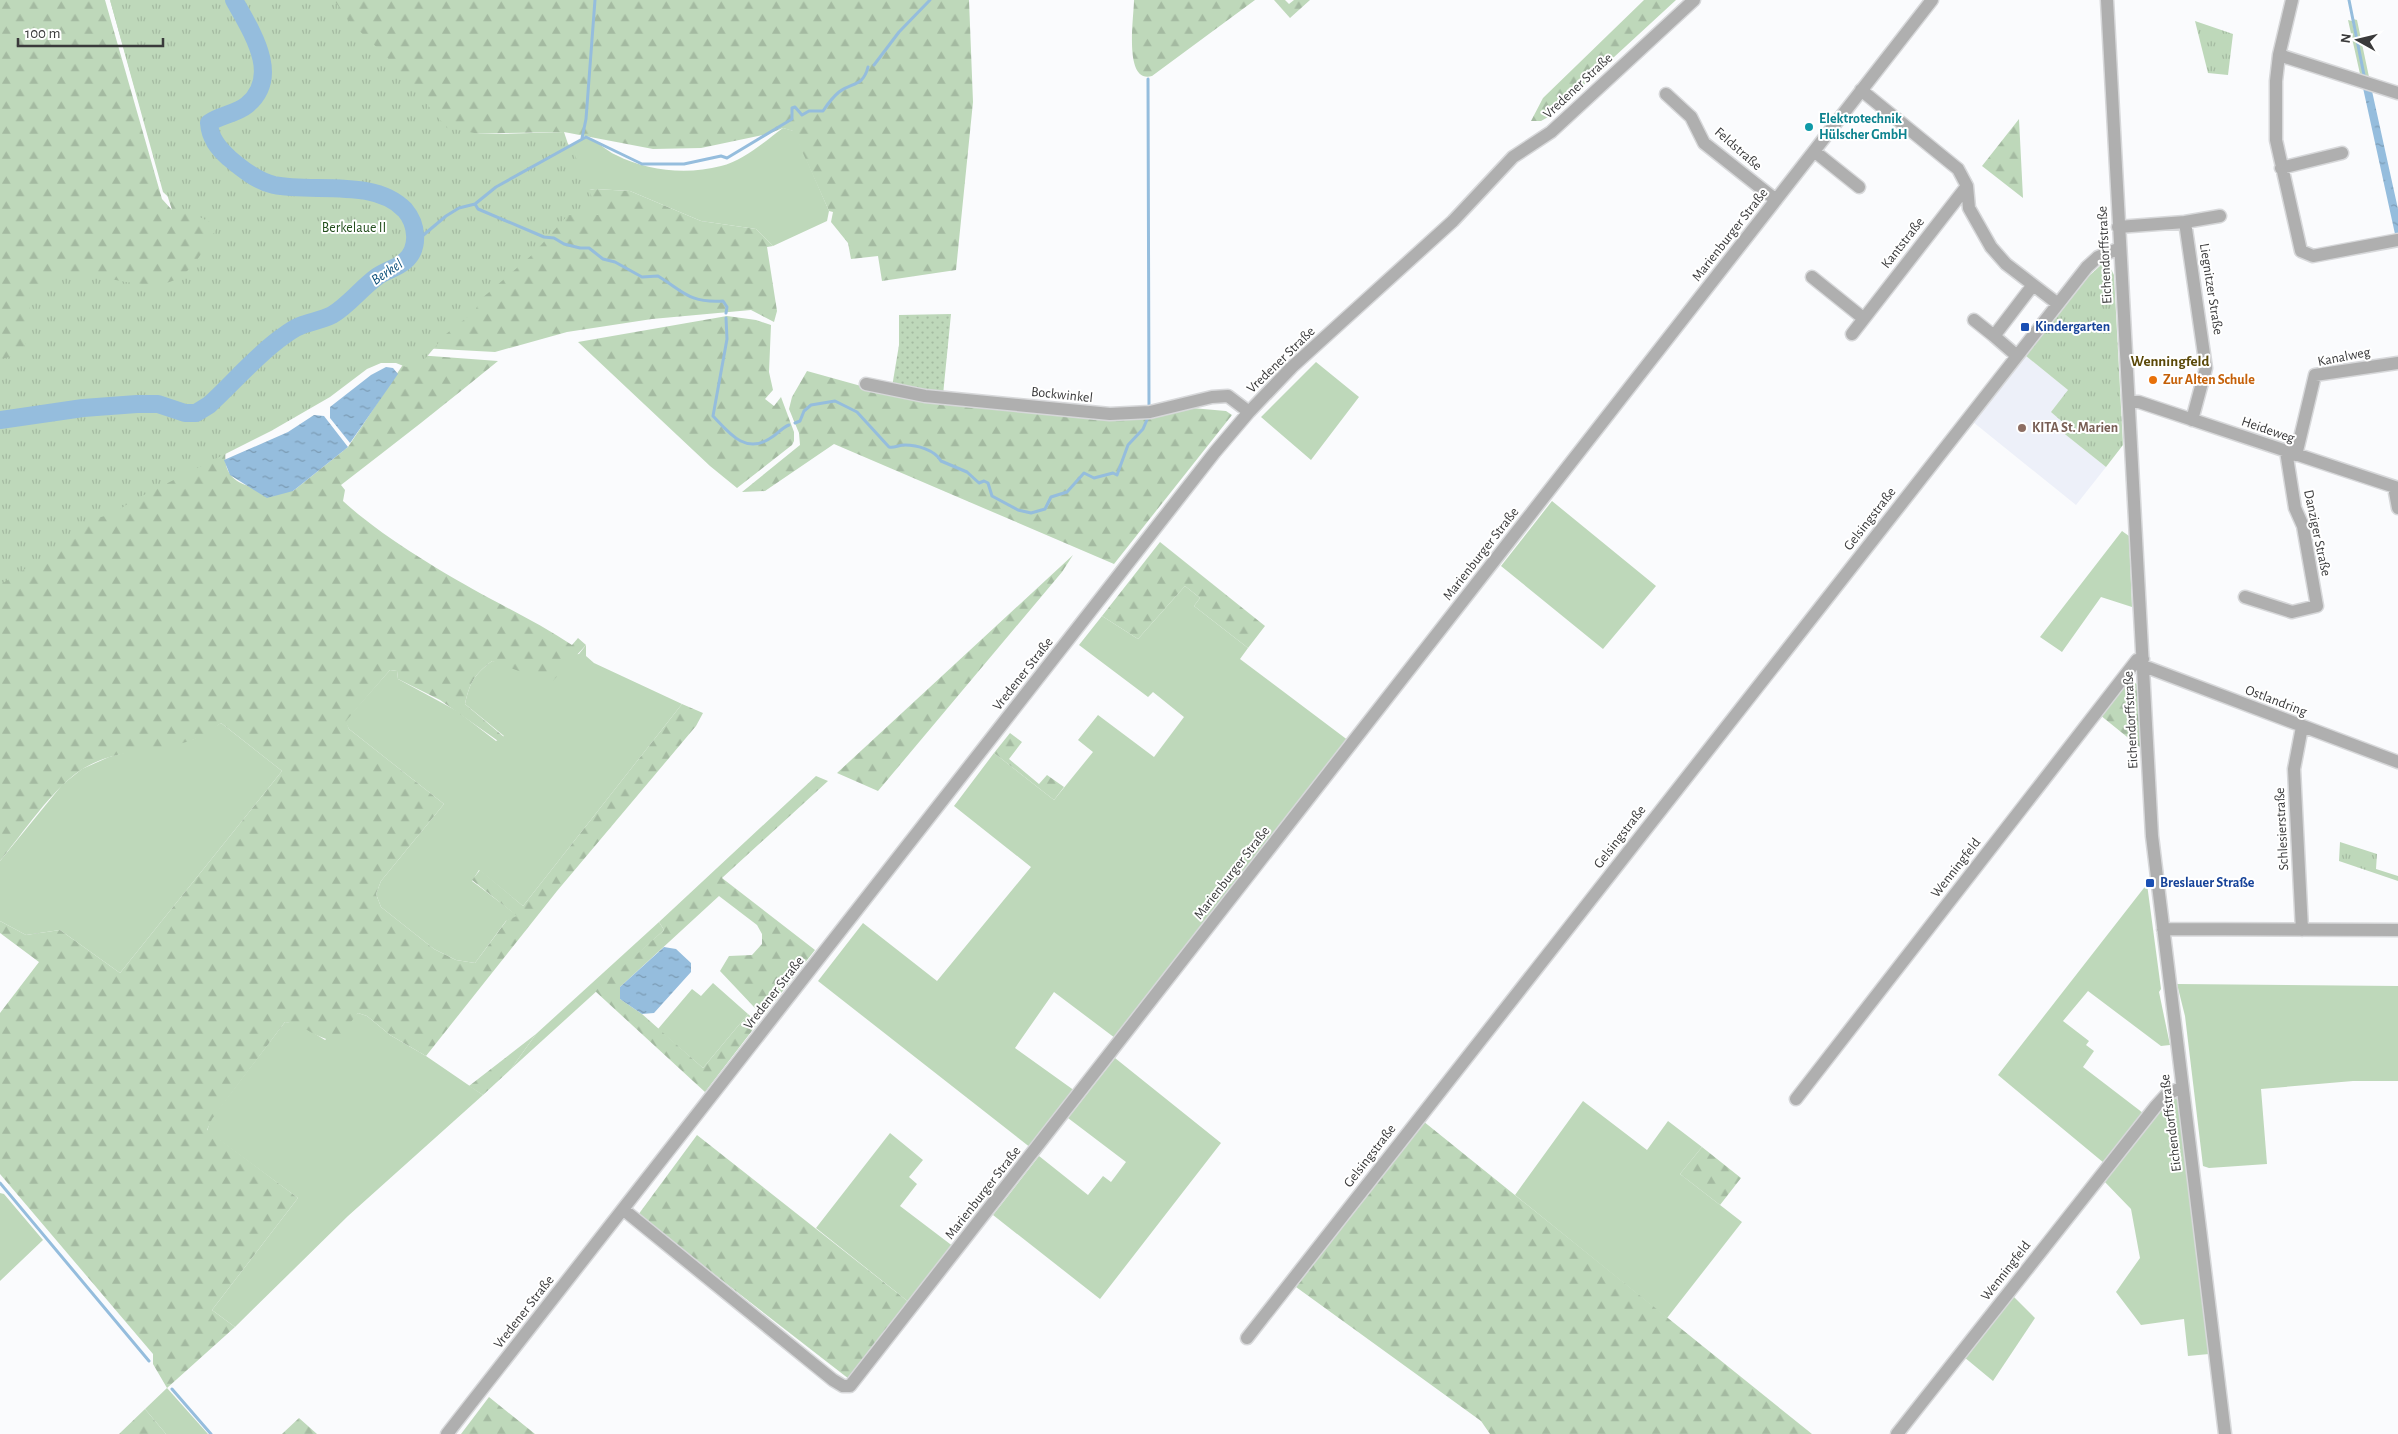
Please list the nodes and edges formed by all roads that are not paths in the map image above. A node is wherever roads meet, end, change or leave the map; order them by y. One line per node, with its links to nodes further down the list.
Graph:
1 (1694, 0): 31 (street, Vredener Straße)
2 (1932, 0): 6 (street, Marienburger Straße)
3 (2107, 0): 17 (street, Eichendorffstraße)
4 (2288, 1): 5 (street)
5 (2279, 55): 8 (street); 11 (street)
6 (1861, 90): 9 (street, Marienburger Straße); 13 (street)
7 (1666, 94): 14 (street, Feldstraße)
8 (2398, 94)
9 (1814, 151): 12 (street); 14 (street, Marienburger Straße)
10 (2342, 153): 11 (street)
11 (2281, 168): 18 (street)
12 (1859, 186)
13 (1967, 186): 21 (street); 23 (street, Kantstraße)
14 (1776, 200): 45 (street, Marienburger Straße)
15 (2220, 216): 16 (street)
16 (2185, 222): 17 (street); 32 (street, Liegnitzer Straße)
17 (2118, 227): 19 (street, Eichendorffstraße)
18 (2396, 241)
19 (2120, 248): 22 (street, Gelsingstraße); 30 (street, Eichendorffstraße)
20 (1812, 277): 23 (street)
21 (2033, 285): 22 (street); 26 (street)
22 (2058, 304): 27 (street, Gelsingstraße)
23 (1863, 318): 25 (street, Kantstraße)
24 (1974, 320): 26 (street)
25 (1852, 334)
26 (1994, 336): 27 (street)
27 (2017, 356): 46 (street, Gelsingstraße)
28 (2398, 363): 33 (street, Kanalweg)
29 (866, 384): 31 (street, Bockwinkel)
30 (2129, 402): 32 (street, Heideweg); 37 (street, Eichendorffstraße)
31 (1249, 412): 45 (street, Vredener Straße)
32 (2192, 420): 33 (street, Heideweg)
33 (2291, 453): 34 (street, Heideweg); 36 (street, Danziger Straße)
34 (2396, 488): 35 (street)
35 (2398, 508)
36 (2245, 597)
37 (2143, 664): 38 (street, Ostlandring); 40 (street, Eichendorffstraße); 44 (street, Wenningfeld)
38 (2302, 727): 39 (street, Ostlandring); 41 (street, Schlesierstraße)
39 (2398, 762)
40 (2163, 930): 41 (street); 43 (street, Eichendorffstraße)
41 (2302, 930): 42 (street)
42 (2398, 930)
43 (2182, 1087): 48 (street, Wenningfeld); 49 (street, Eichendorffstraße)
44 (1796, 1099)
45 (624, 1210): 47 (street, Vredener Straße)
46 (1247, 1338)
47 (448, 1434)
48 (1897, 1434)
49 (2225, 1434)

